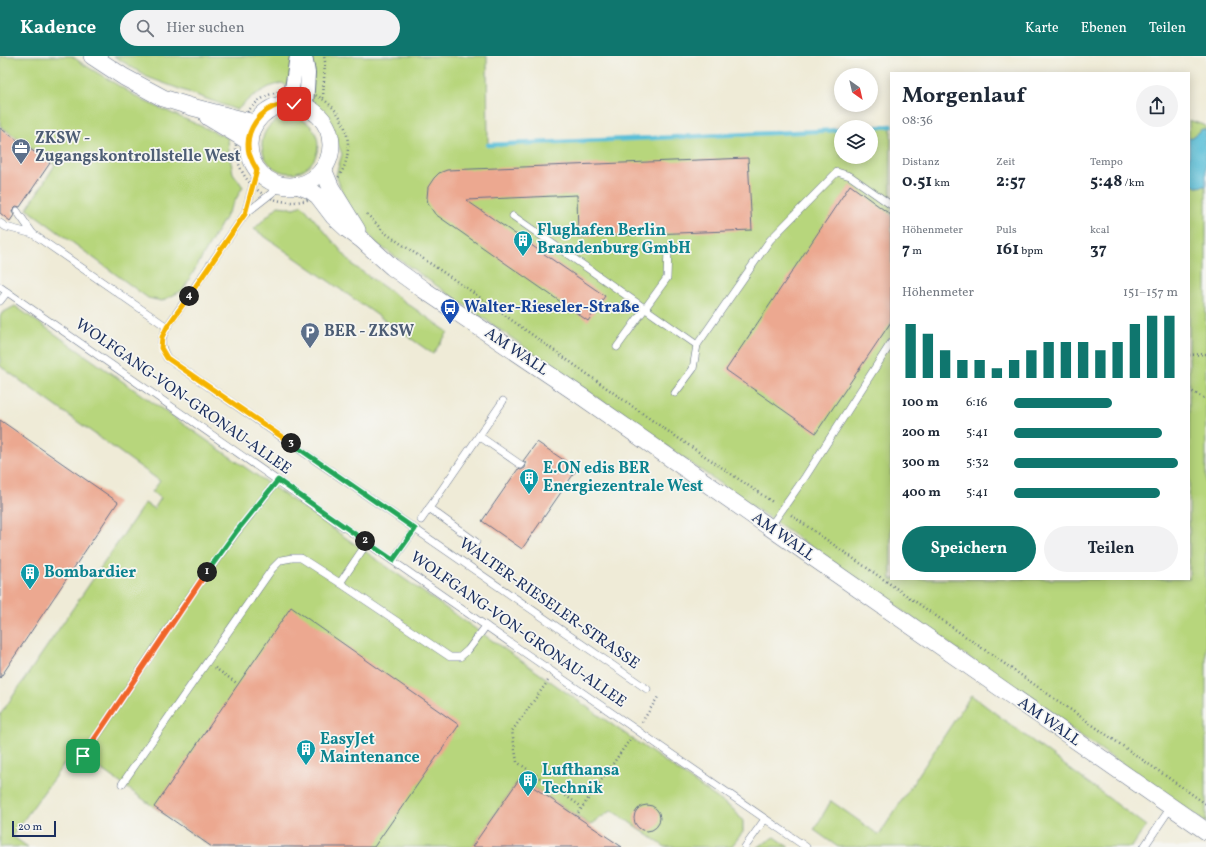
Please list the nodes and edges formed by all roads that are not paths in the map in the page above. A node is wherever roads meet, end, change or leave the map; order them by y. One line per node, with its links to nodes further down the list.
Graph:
1 (92, 56): 6 (street)
2 (297, 56): 5 (street)
3 (305, 56): 4 (street)
4 (306, 99): 5 (street); 7 (street)
5 (282, 104): 6 (street)
6 (245, 130): 8 (street)
7 (323, 170): 9 (street); 10 (street, AM WALL)
8 (255, 178): 9 (street); 13 (lane, WALTER-RIESELER-STRASSE)
9 (290, 186): 10 (street, AM WALL); 13 (lane, WALTER-RIESELER-STRASSE)
10 (324, 192): 33 (street, AM WALL)
11 (890, 204): 23 (lane)
12 (17, 211): 16 (lane)
13 (245, 214): 22 (lane, WALTER-RIESELER-STRASSE)
14 (513, 216): 21 (lane)
15 (0, 223): 16 (lane)
16 (33, 234): 22 (lane)
17 (668, 250): 21 (lane)
18 (0, 287): 19 (lane, WOLFGANG-VON-GRONAU-ALLEE)
19 (7, 292): 20 (lane); 30 (lane, WOLFGANG-VON-GRONAU-ALLEE)
20 (0, 302)
21 (645, 308): 23 (lane); 25 (lane)
22 (167, 327): 34 (lane, WALTER-RIESELER-STRASSE)
23 (697, 345): 26 (lane)
24 (890, 345): 33 (lane)
25 (617, 347)
26 (675, 393)
27 (503, 402): 28 (lane)
28 (479, 436): 29 (lane); 31 (lane)
29 (521, 465)
30 (278, 480): 36 (lane, WOLFGANG-VON-GRONAU-ALLEE); 41 (lane)
31 (429, 508): 32 (lane); 35 (lane)
32 (421, 520)
33 (770, 527): 43 (street, AM WALL)
34 (415, 529): 37 (lane); 40 (lane, WALTER-RIESELER-STRASSE)
35 (476, 542)
36 (367, 543): 37 (lane, WOLFGANG-VON-GRONAU-ALLEE); 38 (lane)
37 (393, 560): 39 (lane, WOLFGANG-VON-GRONAU-ALLEE)
38 (340, 582): 39 (lane); 42 (lane)
39 (486, 626): 44 (lane, WOLFGANG-VON-GRONAU-ALLEE)
40 (647, 689)
41 (83, 756)
42 (122, 784)
43 (1171, 806): 45 (street, AM WALL); 46 (lane)
44 (765, 818): 47 (lane); 48 (lane, WOLFGANG-VON-GRONAU-ALLEE)
45 (1206, 831)
46 (1148, 846)
47 (745, 847)
48 (806, 847)

